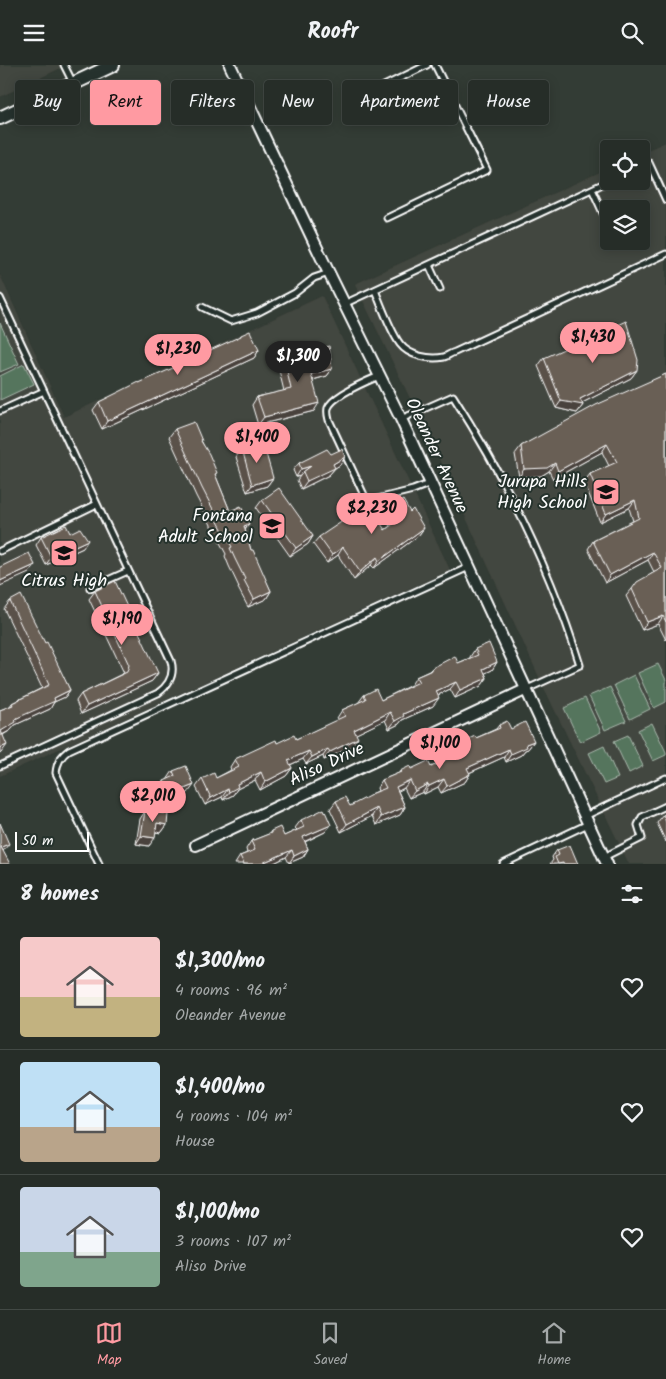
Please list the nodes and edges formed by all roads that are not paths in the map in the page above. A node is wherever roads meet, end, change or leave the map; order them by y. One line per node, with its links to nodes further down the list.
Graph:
1 (64, 65): 6 (lane)
2 (113, 65): 8 (street)
3 (230, 65): 19 (street, Oleander Avenue)
4 (428, 65): 7 (lane)
5 (434, 65): 16 (lane)
6 (71, 80)
7 (397, 80)
8 (80, 81)
9 (15, 112): 10 (street)
10 (0, 119)
11 (650, 165): 14 (lane)
12 (600, 185): 13 (lane)
13 (592, 189): 15 (lane); 18 (lane)
14 (666, 199)
15 (600, 206)
16 (387, 218)
17 (666, 254): 21 (lane)
18 (429, 265): 20 (lane); 21 (lane)
19 (329, 273): 23 (street, Oleander Avenue); 24 (lane)
20 (440, 289)
21 (375, 290): 23 (lane)
22 (0, 298): 26 (lane)
23 (344, 304): 25 (street, Oleander Avenue)
24 (202, 307)
25 (380, 375): 28 (street, Oleander Avenue); 29 (lane)
26 (44, 391): 27 (lane); 30 (lane)
27 (0, 411)
28 (401, 419): 29 (street, Oleander Avenue); 35 (lane)
29 (431, 483): 32 (street, Oleander Avenue)
30 (97, 505): 31 (lane); 33 (lane)
31 (0, 551)
32 (470, 567): 35 (street, Oleander Avenue); 42 (lane)
33 (128, 571): 34 (lane); 36 (lane)
34 (90, 588)
35 (527, 689): 39 (street, Oleander Avenue); 40 (street, Aliso Drive)
36 (0, 766)
37 (666, 778): 39 (lane)
38 (666, 806): 41 (lane)
39 (586, 820): 41 (street, Oleander Avenue); 43 (lane)
40 (196, 845)
41 (605, 861)
42 (99, 864)
43 (503, 864)

